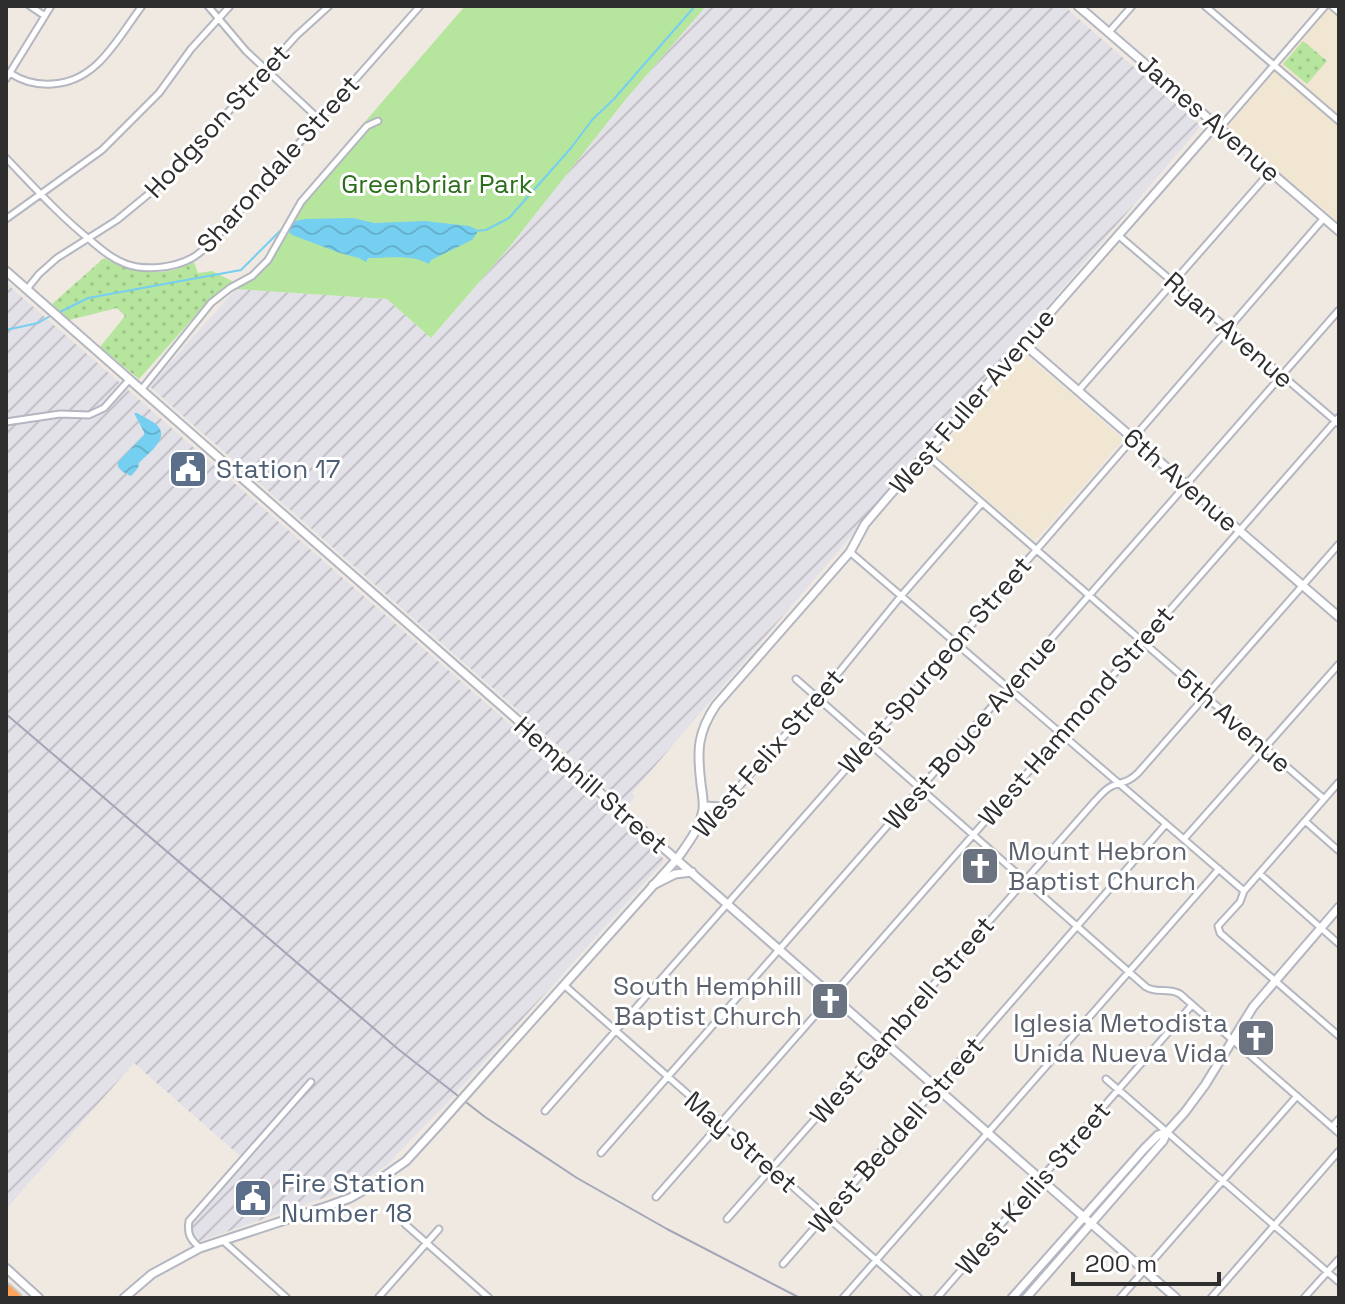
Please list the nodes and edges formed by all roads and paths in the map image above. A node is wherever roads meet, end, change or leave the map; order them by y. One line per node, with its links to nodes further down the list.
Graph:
1 (30, 6): 14 (street)
2 (51, 6): 14 (street)
3 (142, 6): 19 (street)
4 (208, 6): 15 (street)
5 (230, 6): 15 (street)
6 (329, 6): 18 (street, Hodgson Street)
7 (420, 6): 20 (street, Sharondale Street)
8 (1078, 6): 16 (main road, James Avenue)
9 (1132, 6): 16 (street)
10 (1205, 6): 17 (street)
11 (1325, 6): 17 (street, West Fuller Avenue)
12 (1332, 6): 13 (street)
13 (1339, 12)
14 (45, 16): 19 (street)
15 (219, 19): 18 (street); 26 (street)
16 (1109, 32): 23 (main road, James Avenue)
17 (1274, 65): 22 (street); 23 (street, West Fuller Avenue)
18 (267, 69): 20 (street); 31 (street, Hodgson Street)
19 (8, 76)
20 (320, 120): 31 (street, Sharondale Street)
21 (378, 121): 40 (street)
22 (1339, 121)
23 (1218, 126): 25 (main road, James Avenue); 30 (main road, West Fuller Avenue)
24 (6, 158): 26 (street, Sharondale Street)
25 (1270, 171): 27 (main road, James Avenue); 33 (street)
26 (41, 194): 28 (street); 31 (street, Sharondale Street)
27 (1324, 218): 29 (main road, James Avenue); 36 (street, West Spurgeon Street)
28 (6, 219)
29 (1339, 231)
30 (1118, 235): 33 (street, Ryan Avenue); 37 (main road, West Fuller Avenue)
31 (87, 238): 34 (street, Hodgson Street)
32 (6, 271): 34 (main road, Hemphill Street)
33 (1173, 282): 36 (street, Ryan Avenue); 41 (street)
34 (26, 290): 39 (main road, Hemphill Street)
35 (1339, 310): 38 (street, West Boyce Avenue)
36 (1228, 329): 38 (street, Ryan Avenue); 44 (street, West Spurgeon Street)
37 (1023, 343): 41 (main road, 6th Avenue); 45 (main road, West Fuller Avenue)
38 (1282, 375): 42 (street, Ryan Avenue); 46 (street, West Boyce Avenue)
39 (129, 380): 40 (main road, Hemphill Street); 43 (street)
40 (141, 390): 78 (main road, Hemphill Street)
41 (1078, 391): 44 (main road, 6th Avenue)
42 (1338, 421): 48 (street, West Hammond Street)
43 (6, 422)
44 (1133, 438): 46 (main road, 6th Avenue); 50 (street, West Spurgeon Street)
45 (926, 454): 47 (street, 5th Avenue); 51 (main road, West Fuller Avenue)
46 (1186, 484): 48 (main road, 6th Avenue); 53 (street, West Boyce Avenue)
47 (982, 503): 50 (street, 5th Avenue); 54 (street, West Felix Street)
48 (1239, 530): 52 (main road, 6th Avenue); 56 (street, West Hammond Street)
49 (1339, 544): 52 (street, West Gambrell Street)
50 (1036, 549): 53 (street, 5th Avenue); 57 (street, West Spurgeon Street)
51 (850, 552): 54 (street); 70 (main road, West Fuller Avenue)
52 (1303, 585): 55 (main road, 6th Avenue); 61 (street, West Gambrell Street)
53 (1089, 595): 56 (street, 5th Avenue); 60 (street, West Boyce Avenue)
54 (901, 596): 57 (street); 62 (street, West Felix Street)
55 (1339, 617)
56 (1142, 641): 61 (street, 5th Avenue); 63 (street, West Hammond Street)
57 (955, 642): 60 (street); 64 (street, West Spurgeon Street)
58 (1339, 664): 65 (street)
59 (796, 679): 62 (street)
60 (1008, 688): 63 (street); 68 (street, West Boyce Avenue)
61 (1205, 696): 65 (street, 5th Avenue); 67 (street, West Gambrell Street)
62 (818, 698): 64 (street); 71 (street, West Felix Street)
63 (1061, 734): 67 (street); 75 (street, West Hammond Street)
64 (869, 743): 68 (street); 85 (street, West Spurgeon Street)
65 (1265, 748): 69 (street, 5th Avenue); 76 (street)
66 (1339, 782): 69 (street)
67 (1121, 784): 73 (street); 82 (street, West Gambrell Street)
68 (920, 789): 75 (street); 90 (street, West Boyce Avenue)
69 (1324, 799): 72 (street)
70 (704, 806): 71 (main road); 74 (main road, West Fuller Avenue)
71 (721, 807): 74 (street, West Felix Street)
72 (1305, 821): 77 (street); 81 (street)
73 (1166, 824): 76 (street); 87 (street, West Beddell Street)
74 (696, 833): 78 (main road, West Felix Street)
75 (973, 835): 82 (street); 94 (street, West Hammond Street)
76 (1184, 839): 79 (street)
77 (1339, 851)
78 (677, 859): 80 (main road, Hemphill Street); 83 (main road, West Felix Street)
79 (1219, 869): 84 (street); 91 (street)
80 (692, 872): 83 (main road); 85 (main road, Hemphill Street)
81 (1260, 874): 84 (street); 88 (street)
82 (1026, 881): 87 (street); 99 (street, West Gambrell Street)
83 (653, 885): 93 (main road, West Felix Street)
84 (1244, 891): 92 (street)
85 (727, 903): 90 (main road, Hemphill Street); 96 (street, West Spurgeon Street)
86 (1339, 907): 88 (main road)
87 (1077, 926): 91 (street); 103 (street, West Beddell Street)
88 (1320, 928): 89 (street); 92 (main road)
89 (1339, 944)
90 (780, 949): 94 (main road, Hemphill Street); 100 (street, West Boyce Avenue)
91 (1129, 972): 95 (street); 110 (street)
92 (1274, 981): 97 (street); 98 (main road)
93 (564, 985): 96 (street, May Street); 126 (main road, West Felix Street, bridge)
94 (832, 995): 99 (main road, Hemphill Street); 108 (street, West Hammond Street)
95 (1192, 1005): 98 (street); 104 (street, West Kellis Street)
96 (615, 1031): 100 (street, May Street); 106 (street, West Spurgeon Street)
97 (1339, 1036)
98 (1232, 1039): 105 (street); 111 (main road)
99 (884, 1041): 103 (main road, Hemphill Street); 115 (street, West Gambrell Street)
100 (667, 1078): 108 (street, May Street); 114 (street, West Boyce Avenue)
101 (1106, 1079): 104 (street)
102 (311, 1082): 128 (street)
103 (937, 1087): 110 (main road, Hemphill Street); 120 (street, West Beddell Street)
104 (1119, 1090): 111 (street); 116 (street, West Kellis Street)
105 (1297, 1096): 109 (street); 117 (street)
106 (545, 1111)
107 (1339, 1119): 109 (street)
108 (720, 1124): 115 (street, May Street); 118 (street, West Hammond Street)
109 (1332, 1127): 112 (street)
110 (988, 1132): 116 (main road, Hemphill Street); 130 (street)
111 (1167, 1132): 117 (street); 119 (main road); 122 (main road)
112 (1339, 1133)
113 (1339, 1151): 124 (street)
114 (601, 1153)
115 (771, 1169): 120 (street, May Street); 121 (street, West Gambrell Street)
116 (1041, 1178): 119 (main road, Hemphill Street); 146 (street, West Kellis Street)
117 (1222, 1180): 124 (street); 133 (street)
118 (656, 1197)
119 (1084, 1215): 122 (main road, Hemphill Street); 137 (main road)
120 (825, 1216): 130 (street, May Street); 131 (street, West Beddell Street)
121 (727, 1219)
122 (1092, 1222): 133 (main road, Hemphill Street); 148 (main road)
123 (405, 1224): 127 (street)
124 (1274, 1226): 134 (street); 151 (street)
125 (439, 1229): 127 (street)
126 (222, 1240): 128 (main road, West Felix Street); 142 (street)
127 (426, 1243): 138 (street); 143 (street)
128 (200, 1248): 141 (main road, West Felix Street)
129 (1339, 1259): 134 (street)
130 (876, 1260): 144 (street); 145 (street, May Street)
131 (783, 1264)
132 (6, 1268): 140 (main road)
133 (1144, 1269): 149 (street); 150 (main road, Hemphill Street)
134 (1327, 1272): 135 (street); 152 (street)
135 (1339, 1282)
136 (6, 1289): 139 (highway)
137 (1019, 1290): 147 (main road); 148 (main road)
138 (383, 1296)
139 (16, 1298)
140 (39, 1298)
141 (124, 1298)
142 (287, 1298)
143 (489, 1298)
144 (843, 1298)
145 (919, 1298)
146 (937, 1298)
147 (1012, 1298)
148 (1025, 1298)
149 (1120, 1298)
150 (1176, 1298)
151 (1211, 1298)
152 (1304, 1298)

